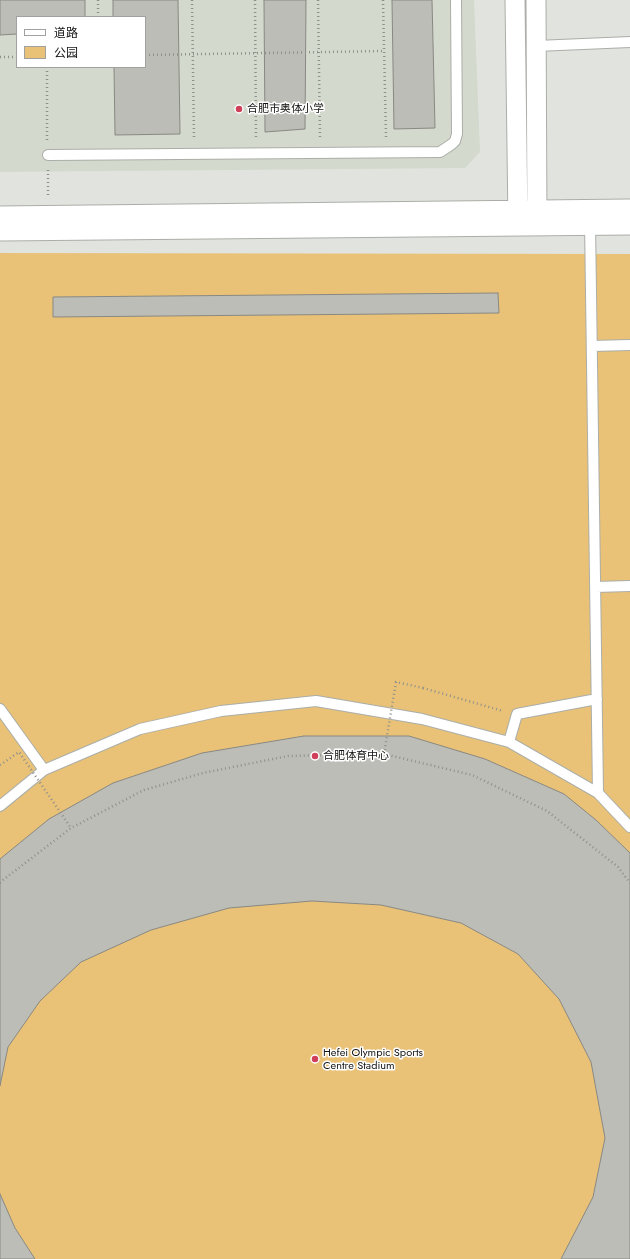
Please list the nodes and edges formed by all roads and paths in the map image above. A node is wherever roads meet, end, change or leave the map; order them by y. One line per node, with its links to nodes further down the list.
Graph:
1 (98, 0): 9 (path)
2 (192, 0): 18 (path)
3 (255, 0): 19 (path)
4 (318, 0): 16 (path)
5 (383, 0): 12 (path)
6 (456, 0): 17 (lane)
7 (515, 0): 24 (street)
8 (536, 0): 11 (street)
9 (98, 16)
10 (630, 42): 11 (lane)
11 (536, 46): 25 (street)
12 (384, 51): 13 (path); 17 (path)
13 (146, 55)
14 (0, 57): 15 (path)
15 (16, 57)
16 (320, 153): 17 (lane); 19 (lane)
17 (386, 153)
18 (194, 154): 19 (lane); 20 (lane)
19 (256, 154)
20 (48, 155)
21 (630, 209): 23 (street)
22 (0, 216): 24 (street)
23 (590, 217): 25 (street); 26 (street); 29 (lane)
24 (518, 218): 25 (street); 27 (street)
25 (537, 218)
26 (630, 225)
27 (0, 231)
28 (630, 345): 29 (lane)
29 (592, 346): 31 (lane)
30 (630, 586): 31 (lane)
31 (595, 587): 32 (lane)
32 (597, 699): 34 (lane); 39 (lane)
33 (0, 709): 38 (lane)
34 (517, 714): 35 (lane); 36 (path, bridge)
35 (509, 742): 38 (lane); 39 (lane)
36 (384, 754): 42 (path); 44 (path)
37 (0, 765): 42 (path, bridge)
38 (44, 770): 40 (lane)
39 (598, 793): 41 (lane)
40 (0, 806)
41 (630, 827)
42 (71, 828): 43 (path)
43 (0, 883)
44 (630, 883)

